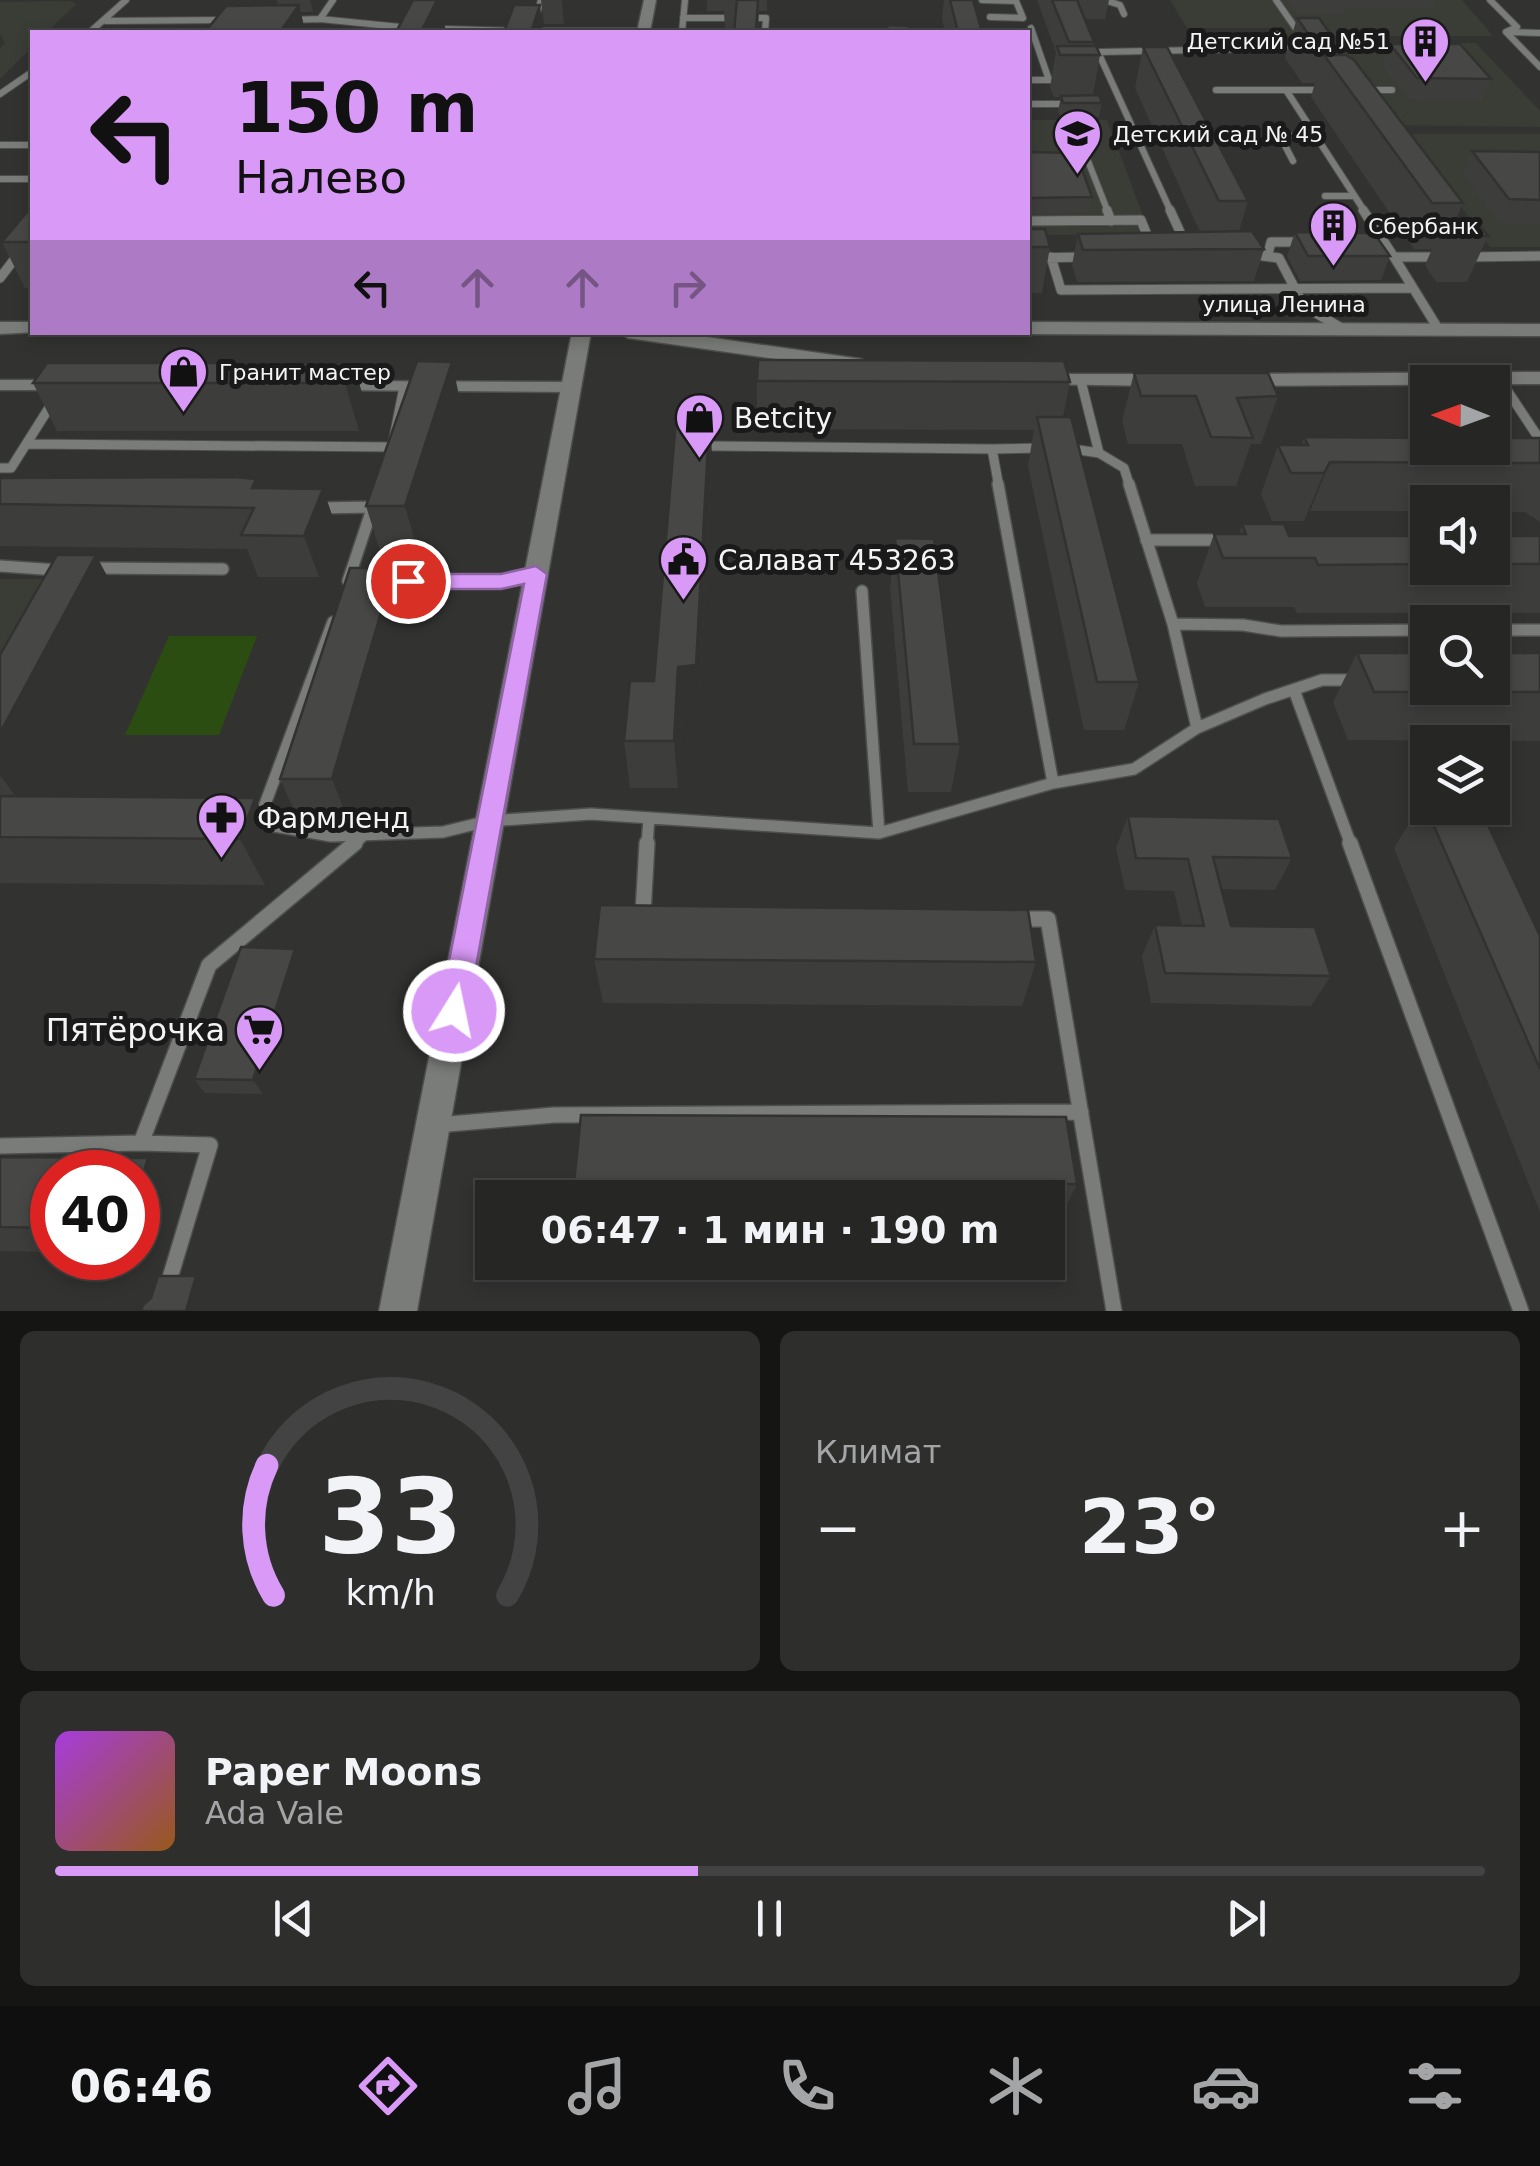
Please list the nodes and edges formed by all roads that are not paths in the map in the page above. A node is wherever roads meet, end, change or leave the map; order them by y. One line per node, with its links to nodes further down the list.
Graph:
1 (126, 0): 17 (lane)
2 (333, 0): 14 (lane)
3 (541, 0): 21 (lane)
4 (650, 0): 22 (street)
5 (686, 0): 12 (lane)
6 (982, 0): 11 (lane); 11 (lane)
7 (1104, 0): 10 (lane)
8 (1276, 0): 29 (lane)
9 (1490, 0): 27 (lane)
10 (1124, 14)
11 (990, 17): 26 (lane)
12 (683, 18): 13 (lane); 23 (lane)
13 (723, 18): 24 (lane); 25 (lane)
14 (320, 19): 16 (lane); 20 (lane)
15 (242, 20): 17 (lane)
16 (281, 20)
17 (106, 21): 19 (lane)
18 (1030, 28): 30 (lane)
19 (93, 30)
20 (409, 30)
21 (532, 30)
22 (644, 30)
23 (682, 30)
24 (722, 30)
25 (765, 30)
26 (993, 30)
27 (1506, 32): 28 (lane); 32 (lane)
28 (1540, 33)
29 (1300, 36)
30 (1031, 40): 36 (lane)
31 (1310, 48): 39 (lane)
32 (1540, 66)
33 (30, 73): 44 (lane)
34 (1328, 76): 41 (lane)
35 (1030, 80): 36 (lane)
36 (1049, 80): 37 (lane)
37 (1080, 80)
38 (1095, 80): 39 (lane)
39 (1110, 80): 48 (lane)
40 (1216, 90): 41 (lane)
41 (1286, 90): 49 (lane)
42 (1356, 90): 43 (lane)
43 (1392, 90)
44 (0, 94)
45 (1030, 104): 46 (lane)
46 (1084, 104)
47 (1102, 104): 48 (lane)
48 (1121, 104): 65 (lane)
49 (1316, 136): 53 (lane); 57 (lane)
50 (30, 144): 51 (lane)
51 (0, 145)
52 (1058, 161): 59 (lane)
53 (1293, 161)
54 (0, 179): 55 (lane)
55 (30, 179)
56 (1325, 196): 57 (lane)
57 (1354, 196): 63 (lane)
58 (1030, 220): 59 (lane)
59 (1110, 221): 64 (lane)
60 (30, 239): 73 (lane)
61 (1309, 242): 67 (lane)
62 (1365, 242): 63 (lane)
63 (1384, 242): 70 (lane)
64 (1141, 254)
65 (1172, 254)
66 (1229, 254): 67 (lane)
67 (1268, 254): 75 (lane)
68 (1100, 256): 72 (lane)
69 (1540, 256): 70 (lane)
70 (1394, 257): 74 (lane)
71 (1030, 258): 72 (lane)
72 (1051, 258): 75 (lane)
73 (0, 278)
74 (1412, 288): 75 (lane); 80 (lane)
75 (1295, 289): 79 (lane)
76 (0, 328): 77 (street)
77 (30, 328)
78 (1030, 328): 79 (street, улица Ленина)
79 (1342, 329): 80 (street, улица Ленина)
80 (1439, 330): 81 (street, улица Ленина)
81 (1540, 330)
82 (581, 335): 96 (street)
83 (649, 335): 84 (street)
84 (888, 369)
85 (1510, 378): 86 (street)
86 (1540, 378)
87 (1410, 379): 90 (street)
88 (1015, 380): 91 (street)
89 (1180, 380): 91 (street)
90 (1220, 380)
91 (1081, 381): 103 (lane)
92 (0, 385): 93 (street)
93 (73, 386): 99 (lane)
94 (310, 386): 95 (street)
95 (404, 386): 96 (street); 101 (lane)
96 (572, 388): 113 (street)
97 (1510, 396): 98 (lane)
98 (1540, 440)
99 (27, 444): 101 (lane); 105 (lane)
100 (710, 446): 102 (lane)
101 (392, 447): 104 (lane)
102 (992, 449): 103 (lane); 123 (lane)
103 (1099, 453): 109 (lane)
104 (387, 462)
105 (0, 468)
106 (377, 492): 107 (lane)
107 (372, 507): 108 (lane); 114 (lane)
108 (304, 508)
109 (1146, 540): 110 (lane); 116 (lane)
110 (1240, 540)
111 (0, 566): 112 (lane)
112 (223, 568)
113 (536, 574): 114 (lane); 125 (street)
114 (348, 581): 126 (lane)
115 (862, 591): 128 (lane)
116 (1172, 624): 117 (lane); 122 (lane)
117 (1410, 630)
118 (1510, 630): 119 (lane)
119 (1540, 630)
120 (1375, 680): 121 (lane)
121 (1294, 690): 122 (lane); 139 (lane)
122 (1197, 728): 123 (lane)
123 (1053, 783): 128 (lane)
124 (649, 818): 125 (lane); 128 (lane); 131 (lane)
125 (488, 821): 129 (lane); 133 (street)
126 (258, 822): 127 (lane); 129 (lane)
127 (238, 823)
128 (879, 833)
129 (364, 834): 134 (lane)
130 (1009, 920): 132 (lane)
131 (664, 923)
132 (1082, 1112): 133 (lane); 138 (lane)
133 (432, 1125): 137 (street)
134 (141, 1143): 135 (lane); 136 (lane)
135 (0, 1146)
136 (160, 1311)
137 (398, 1311)
138 (1114, 1311)
139 (1521, 1311)

